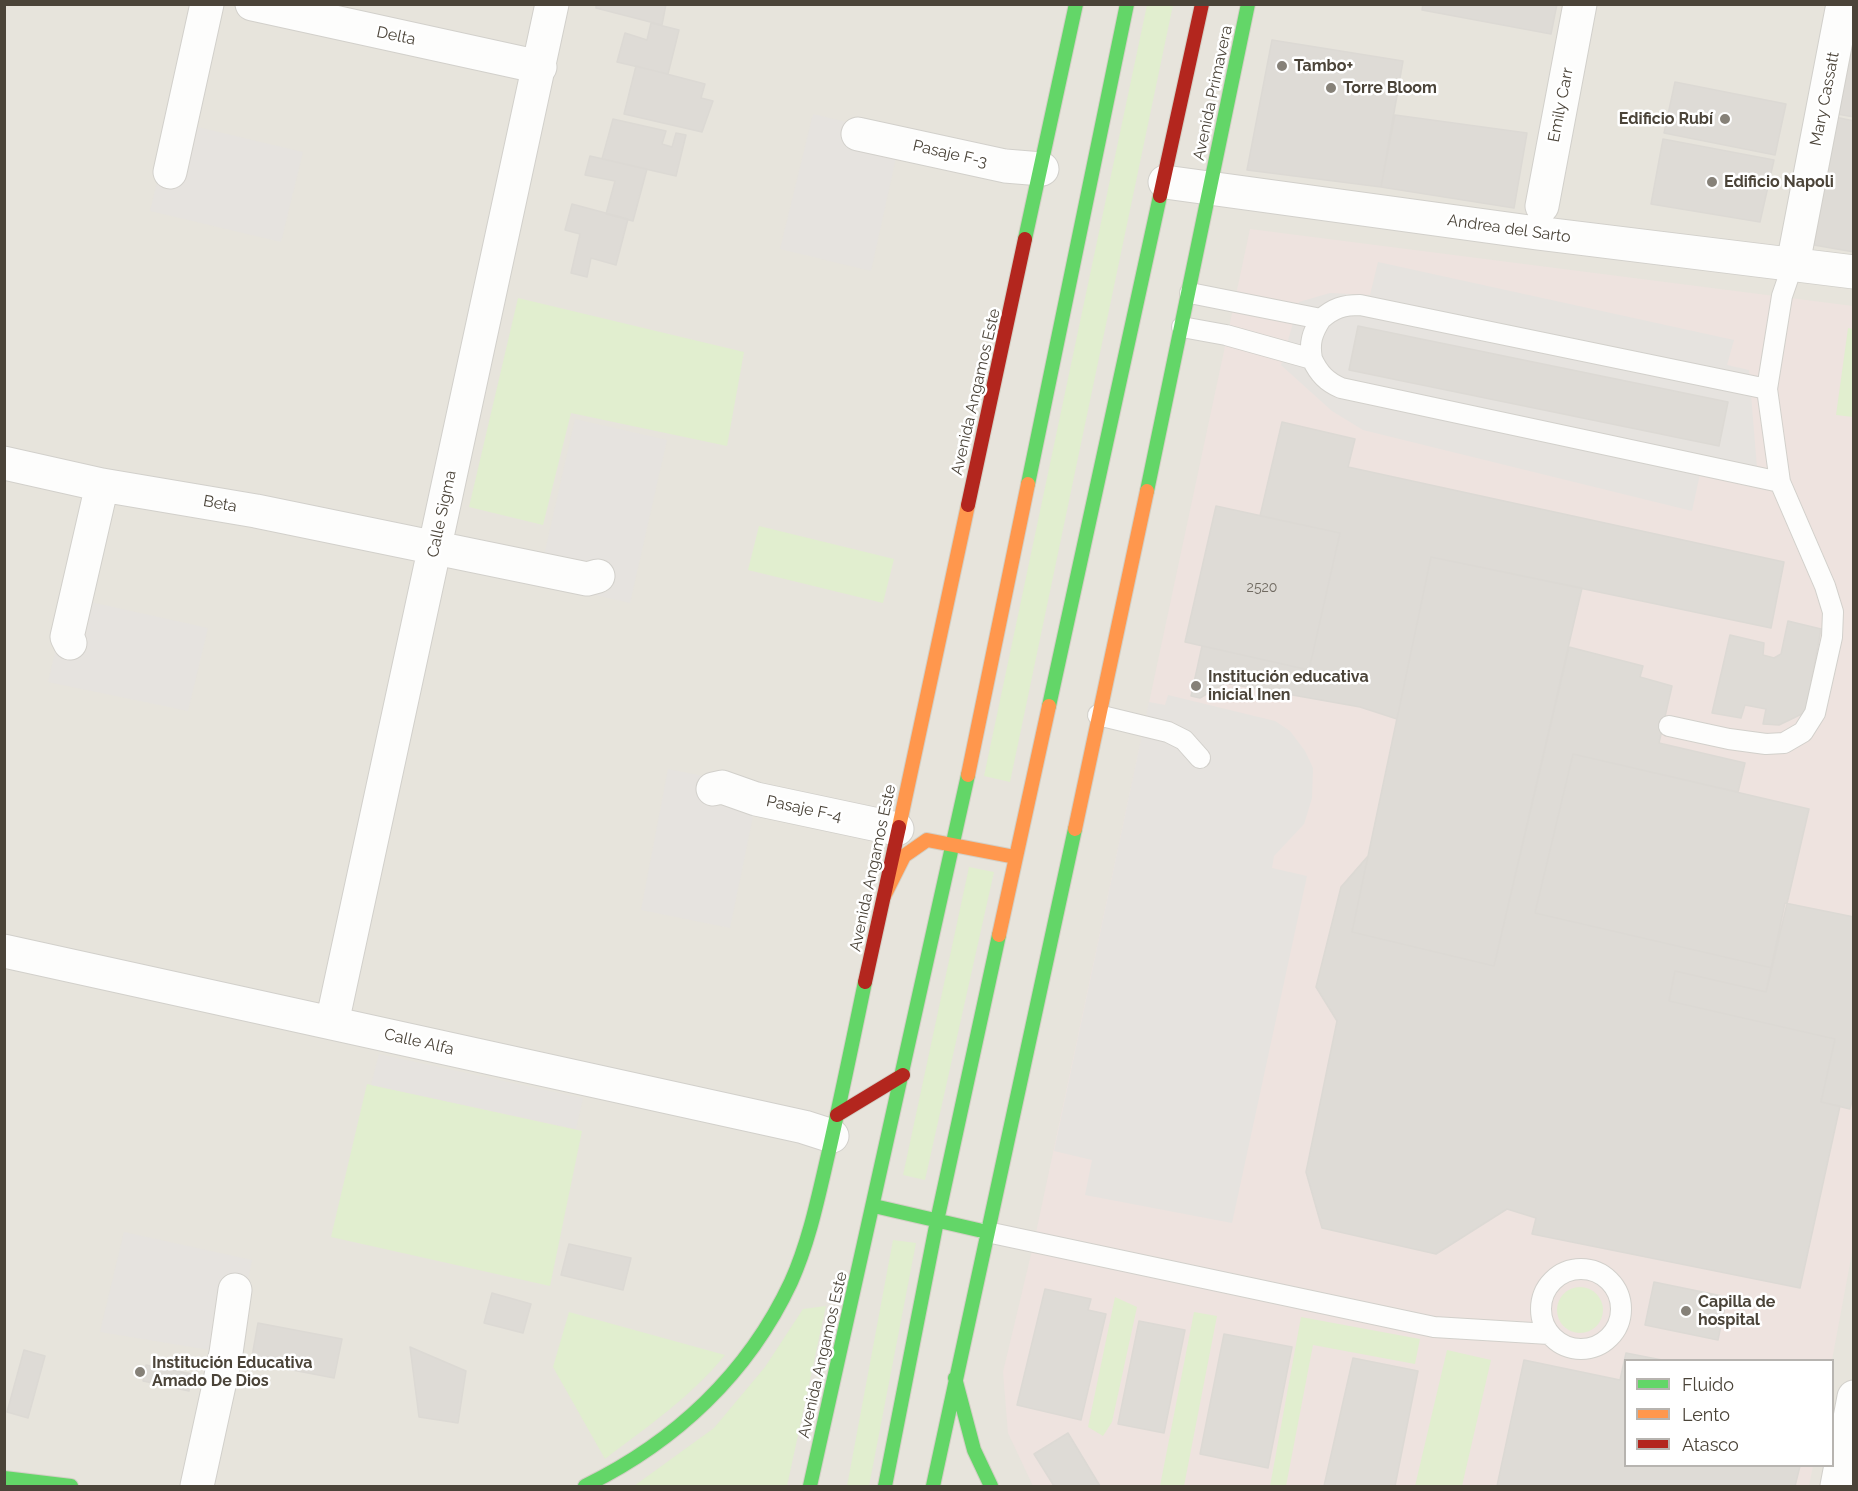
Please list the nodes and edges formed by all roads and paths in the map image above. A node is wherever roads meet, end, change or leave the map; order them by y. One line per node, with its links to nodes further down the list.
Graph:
1 (207, 4): 13 (street)
2 (252, 4): 10 (street, Delta)
3 (552, 4): 10 (street, Calle Sigma)
4 (1076, 4): 12 (main road)
5 (1127, 4): 35 (main road, Avenida Angamos Este)
6 (1202, 4): 14 (main road, Avenida Primavera)
7 (1248, 4): 15 (main road, Avenida Primavera)
8 (1580, 4): 16 (street, Emily Carr)
9 (1843, 4): 17 (street, Mary Cassatt)
10 (540, 67): 27 (street, Calle Sigma)
11 (858, 134): 12 (street, Pasaje F-3)
12 (1042, 169): 34 (main road, Avenida Angamos Este)
13 (170, 172)
14 (1165, 182): 15 (street, Andrea del Sarto); 36 (main road)
15 (1211, 188): 17 (street, Andrea del Sarto); 19 (main road)
16 (1542, 206)
17 (1793, 264): 18 (street, Andrea del Sarto); 23 (lane)
18 (1854, 272)
19 (1190, 293): 20 (lane); 21 (main road)
20 (1321, 319): 22 (lane); 23 (lane)
21 (1182, 327): 22 (lane); 30 (main road)
22 (1312, 360): 25 (lane)
23 (1767, 389): 25 (lane)
24 (4, 463): 26 (street, Beta)
25 (1780, 482): 31 (lane)
26 (102, 485): 27 (street, Beta); 29 (street)
27 (435, 546): 28 (street, Beta); 39 (street, Calle Sigma)
28 (598, 576)
29 (70, 643)
30 (1098, 715): 32 (lane); 44 (main road)
31 (1669, 726)
32 (1200, 758)
33 (713, 789): 34 (street, Pasaje F-4)
34 (897, 830): 37 (main road, Avenida Angamos Este)
35 (954, 844): 36 (main road); 37 (main road); 40 (main road, Avenida Angamos Este)
36 (1015, 857): 43 (main road)
37 (884, 896): 41 (main road, Avenida Angamos Este)
38 (6, 959): 39 (street, Calle Alfa)
39 (332, 1023): 41 (street, Calle Alfa)
40 (903, 1075): 41 (main road); 42 (main road, Avenida Angamos Este)
41 (835, 1125): 52 (main road, Avenida Angamos Este)
42 (874, 1206): 43 (main road); 53 (main road, Avenida Angamos Este)
43 (937, 1221): 44 (main road); 54 (main road)
44 (987, 1232): 46 (lane); 47 (main road)
45 (235, 1290): 51 (street)
46 (1549, 1334): 46 (lane)
47 (956, 1378): 55 (main road); 56 (main road)
48 (1854, 1397): 57 (street)
49 (4, 1478): 50 (main road)
50 (71, 1486)
51 (197, 1486)
52 (585, 1486)
53 (810, 1486)
54 (885, 1486)
55 (933, 1486)
56 (991, 1486)
57 (1837, 1486)

